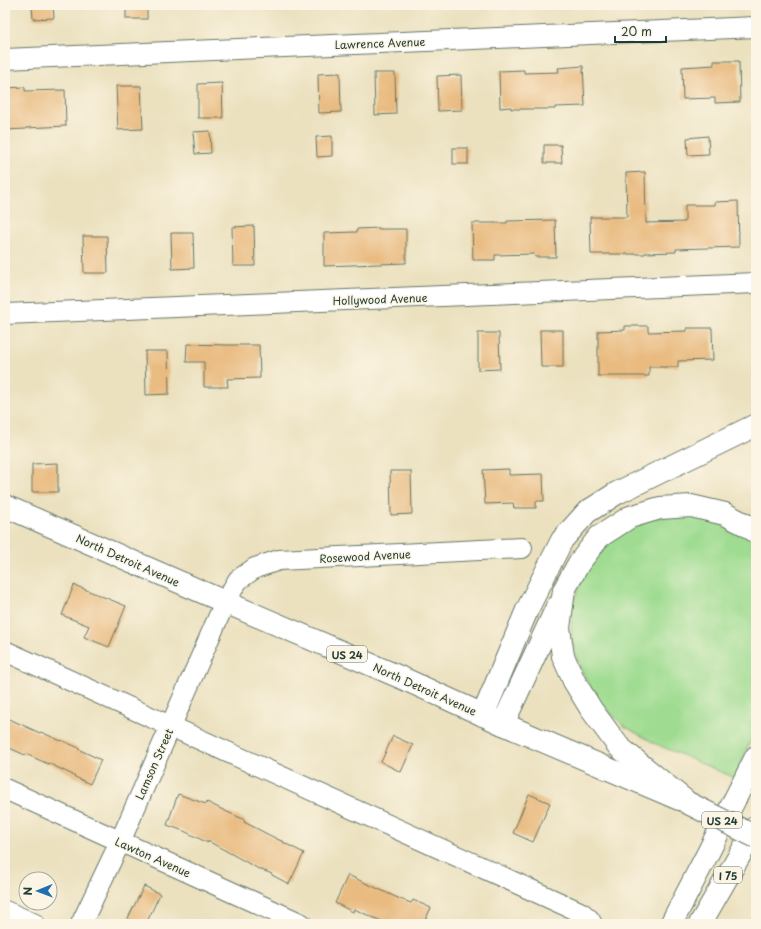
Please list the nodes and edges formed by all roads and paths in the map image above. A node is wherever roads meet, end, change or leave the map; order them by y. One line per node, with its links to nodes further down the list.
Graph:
1 (756, 27): 2 (street, Lawrence Avenue)
2 (5, 59)
3 (756, 283): 4 (street, Hollywood Avenue)
4 (5, 314)
5 (756, 426): 12 (main road)
6 (5, 506): 10 (main road, North Detroit Avenue / US 24)
7 (756, 532): 9 (main road)
8 (522, 548): 10 (street, Rosewood Avenue)
9 (564, 590): 13 (main road); 17 (main road)
10 (224, 602): 12 (main road, North Detroit Avenue / US 24); 14 (street, Lamson Street)
11 (5, 651): 14 (street)
12 (483, 715): 13 (main road, North Detroit Avenue / US 24)
13 (503, 724): 17 (main road, North Detroit Avenue / US 24)
14 (170, 727): 20 (street, Lamson Street); 25 (street)
15 (756, 757): 26 (main road)
16 (5, 789): 20 (street, Lawton Avenue)
17 (688, 803): 19 (main road, North Detroit Avenue / US 24, bridge)
18 (756, 827): 27 (main road, I 75)
19 (756, 837)
20 (120, 842): 23 (street, Lamson Street); 24 (street, Lawton Avenue)
21 (5, 911): 22 (street)
22 (35, 924)
23 (81, 924)
24 (302, 924)
25 (592, 924)
26 (671, 924)
27 (700, 924)

